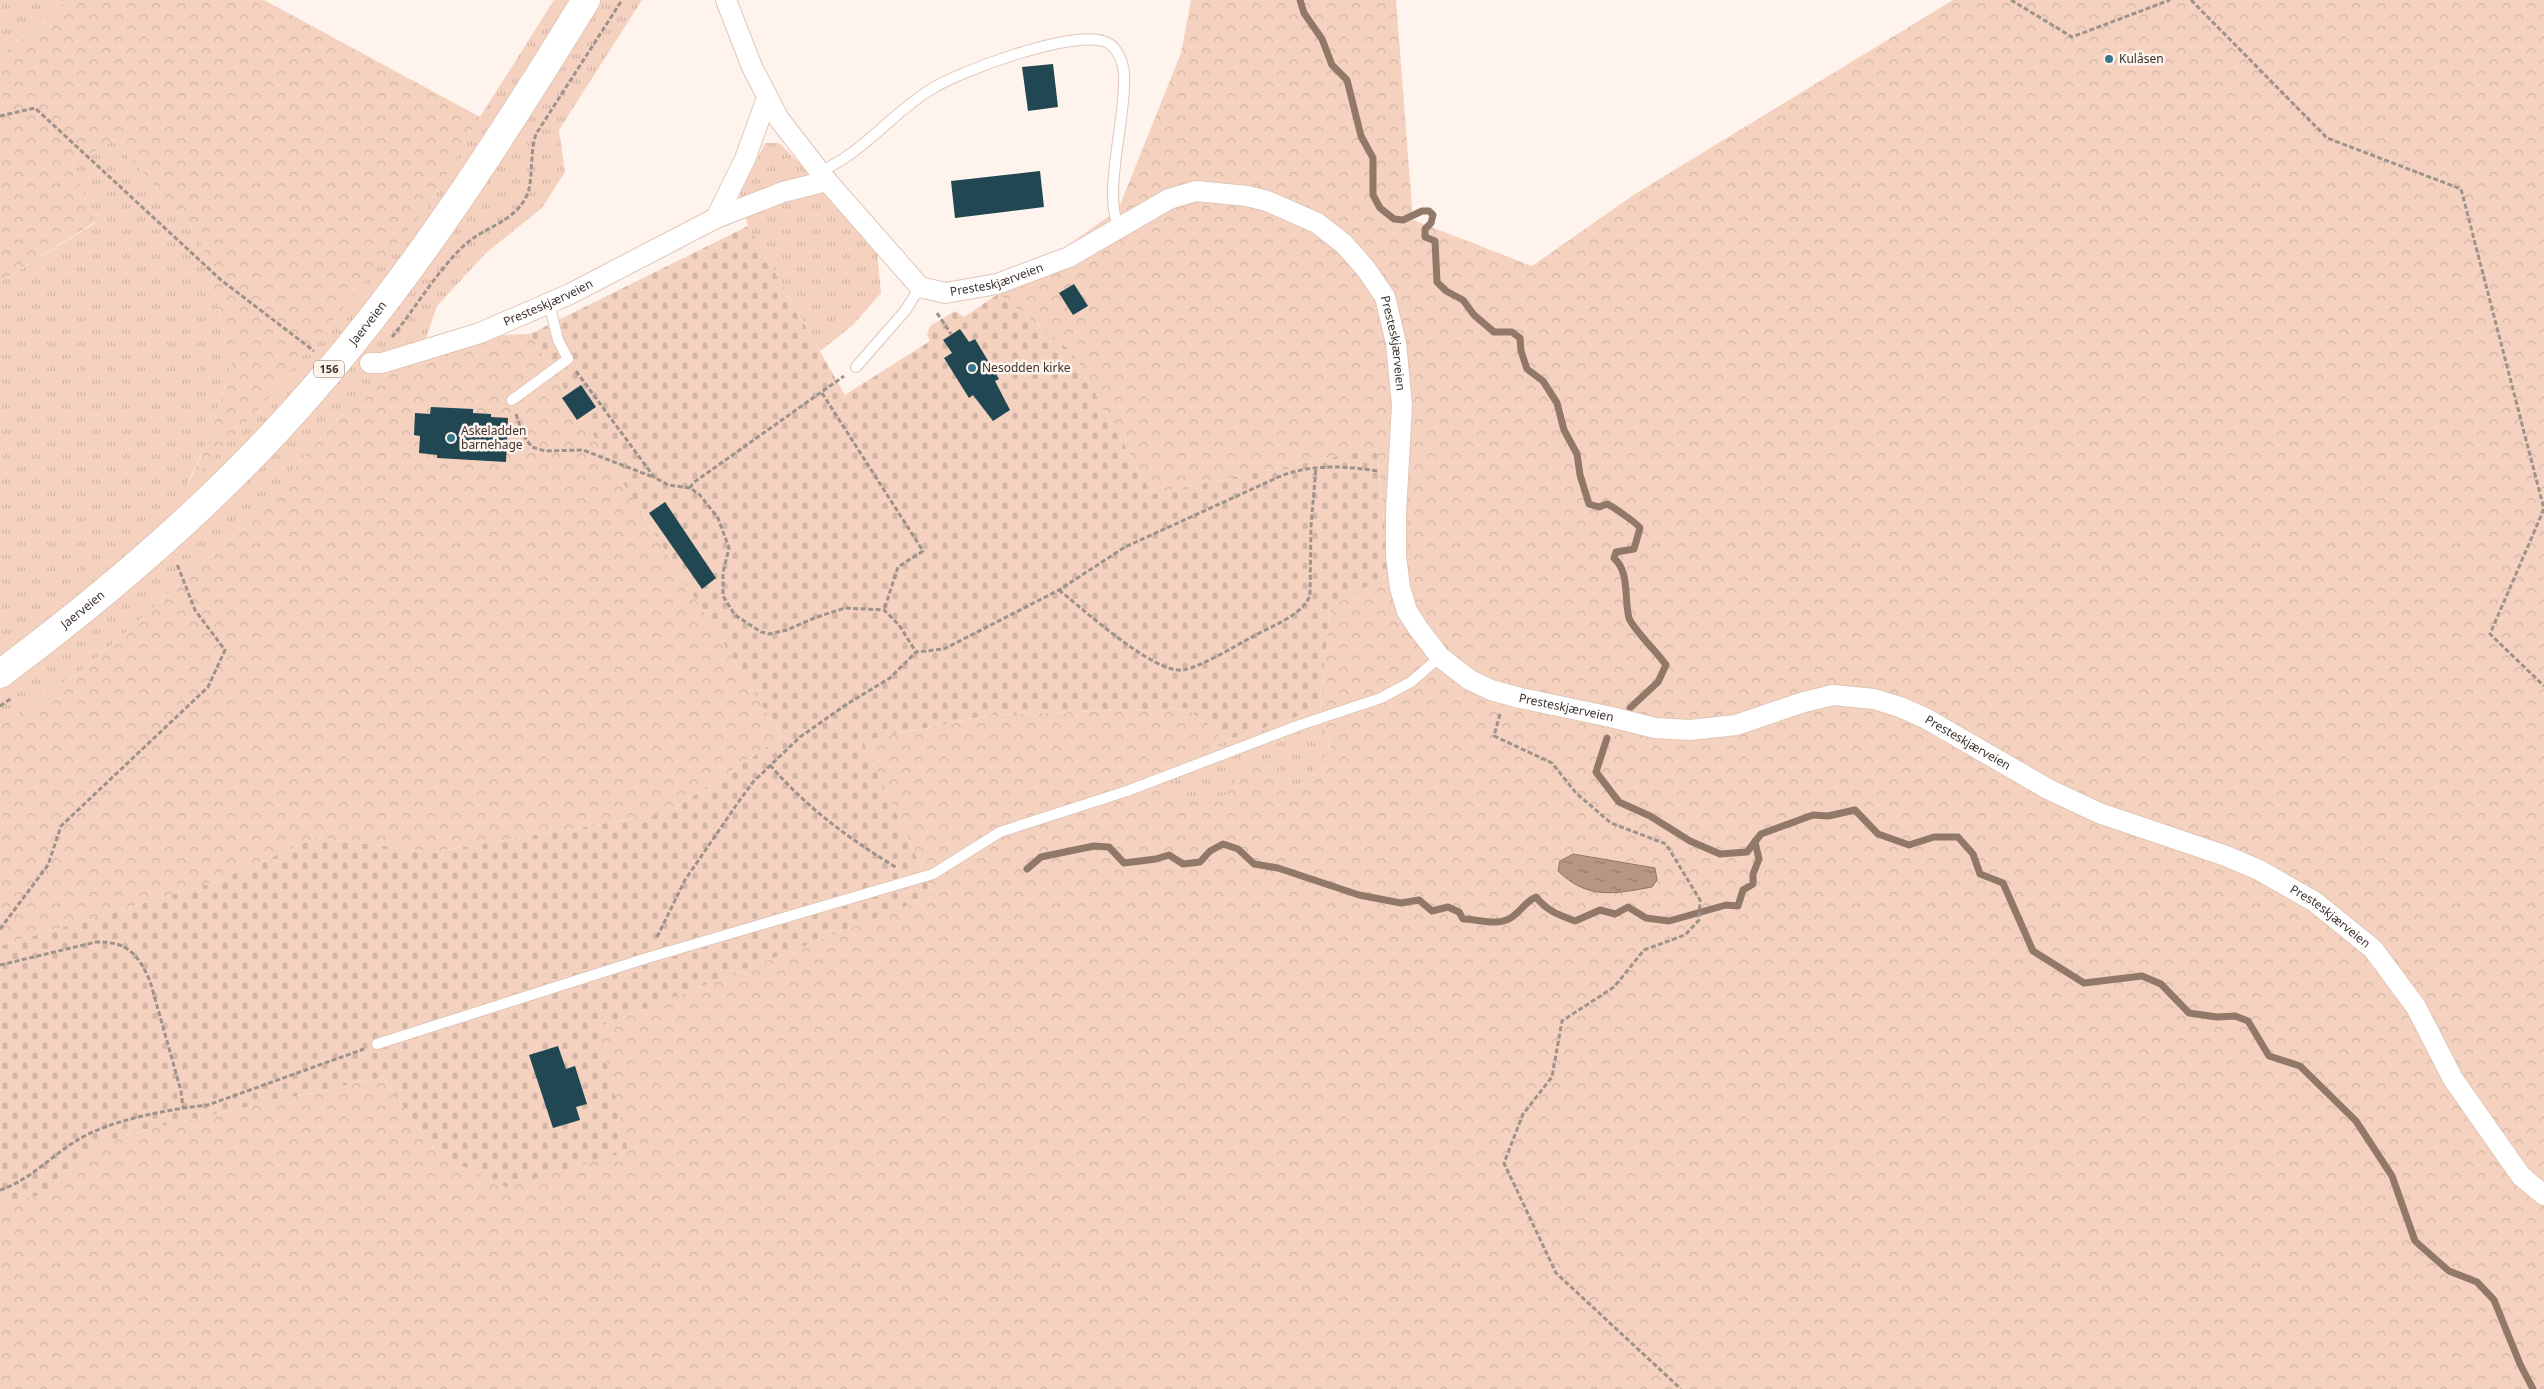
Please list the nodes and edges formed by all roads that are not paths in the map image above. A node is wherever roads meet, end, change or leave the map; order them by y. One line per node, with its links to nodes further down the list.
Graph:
1 (586, 0): 13 (main road, Jaerveien / 156)
2 (726, 0): 3 (street)
3 (767, 98): 4 (street); 5 (street)
4 (824, 176): 5 (street, Presteskjærveien); 6 (lane); 7 (street)
5 (716, 218): 8 (street, Presteskjærveien)
6 (1119, 227): 7 (street, Presteskjærveien); 12 (street, Presteskjærveien)
7 (920, 288): 10 (lane)
8 (549, 303): 9 (street, Presteskjærveien); 11 (lane)
9 (370, 363)
10 (856, 366)
11 (512, 400)
12 (1440, 657): 14 (lane); 15 (street, Presteskjærveien)
13 (0, 674)
14 (377, 1044)
15 (2544, 1195)

